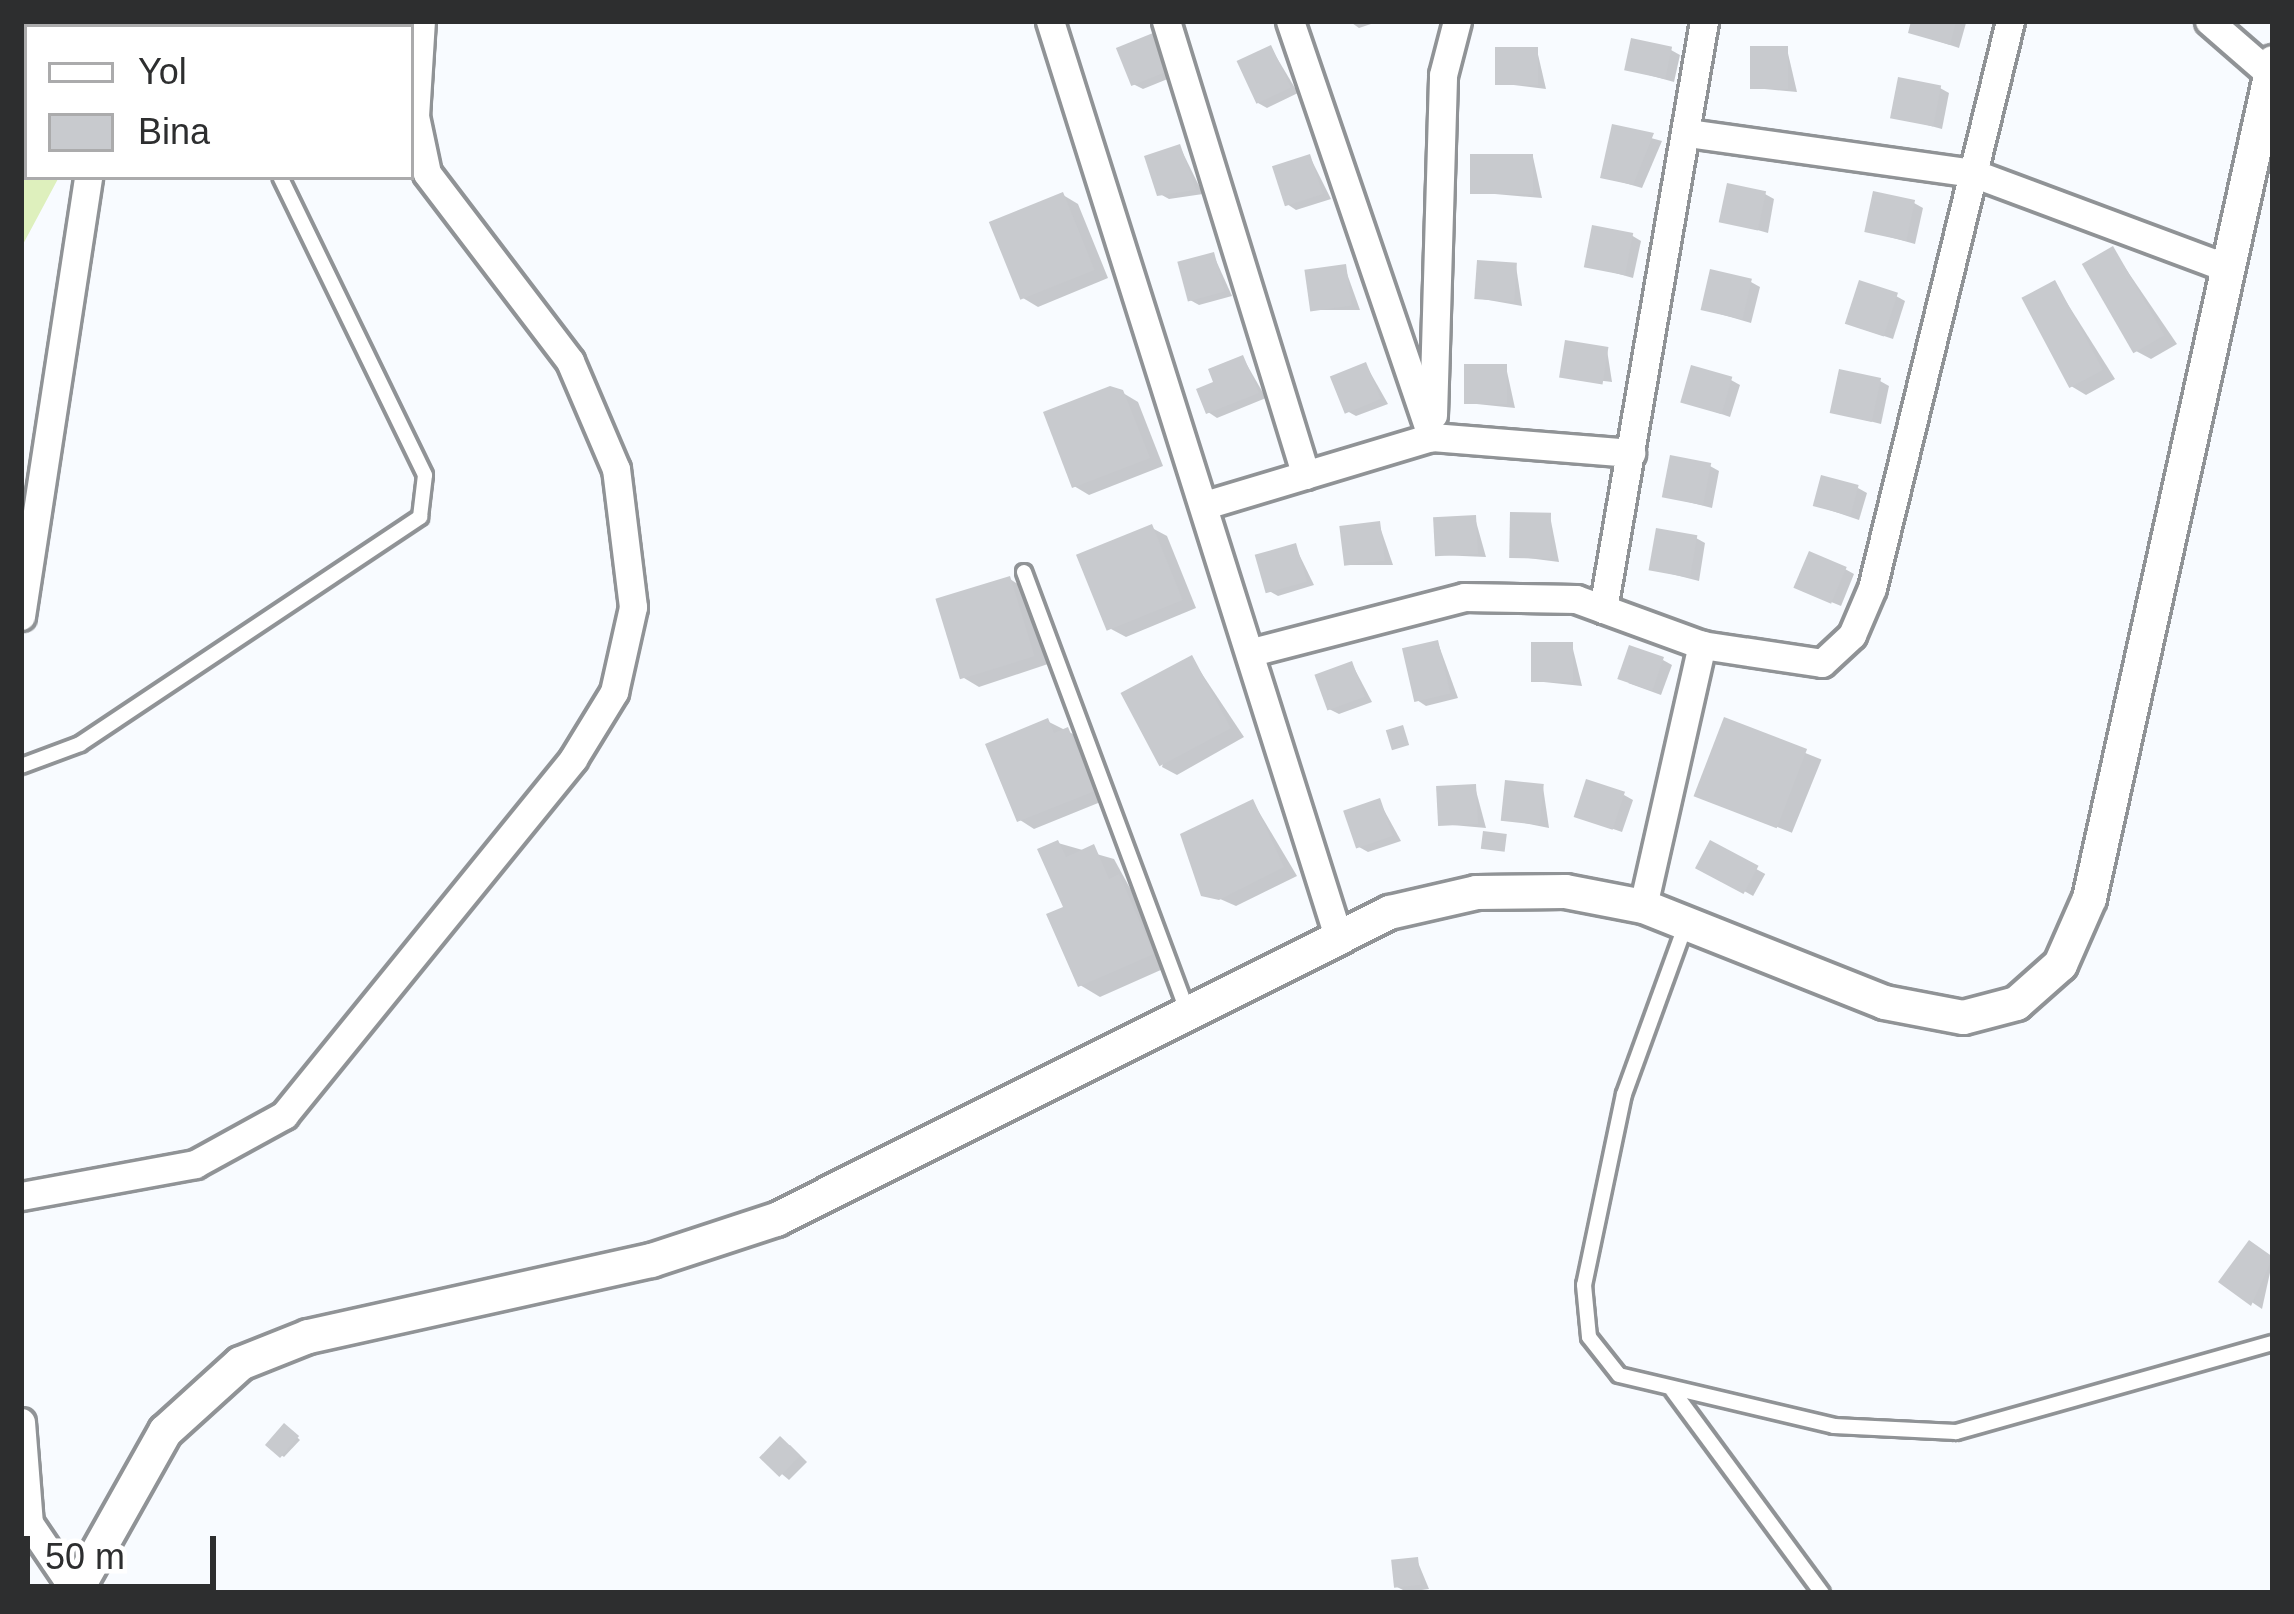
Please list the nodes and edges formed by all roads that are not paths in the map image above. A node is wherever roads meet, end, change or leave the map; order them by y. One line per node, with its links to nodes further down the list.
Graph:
1 (421, 21): 31 (street)
2 (1050, 21): 19 (street)
3 (1166, 21): 18 (street)
4 (1290, 21): 15 (street)
5 (1457, 21): 15 (street)
6 (1704, 21): 10 (street)
7 (2010, 21): 11 (street)
8 (2209, 21): 9 (street)
9 (2272, 68): 14 (street)
10 (1688, 133): 11 (street); 16 (street)
11 (1973, 173): 14 (street); 24 (street)
12 (87, 180): 17 (street)
13 (281, 180): 26 (lane)
14 (2225, 267): 28 (street)
15 (1432, 437): 16 (street); 18 (street)
16 (1631, 453): 22 (street)
17 (30, 470): 20 (street)
18 (1306, 475): 19 (street)
19 (1205, 506): 25 (street)
20 (25, 531): 23 (street)
21 (1024, 572): 30 (lane)
22 (1603, 609): 24 (street); 25 (street)
23 (21, 616)
24 (1702, 645): 27 (street)
25 (1252, 652): 29 (street)
26 (21, 766)
27 (1643, 906): 28 (street); 29 (street)
28 (1686, 924): 33 (lane)
29 (1337, 933): 30 (street)
30 (1187, 1010): 35 (street)
31 (21, 1196)
32 (2273, 1342): 33 (lane)
33 (1673, 1391): 36 (lane)
34 (21, 1422): 35 (street)
35 (75, 1592)
36 (1822, 1593)

